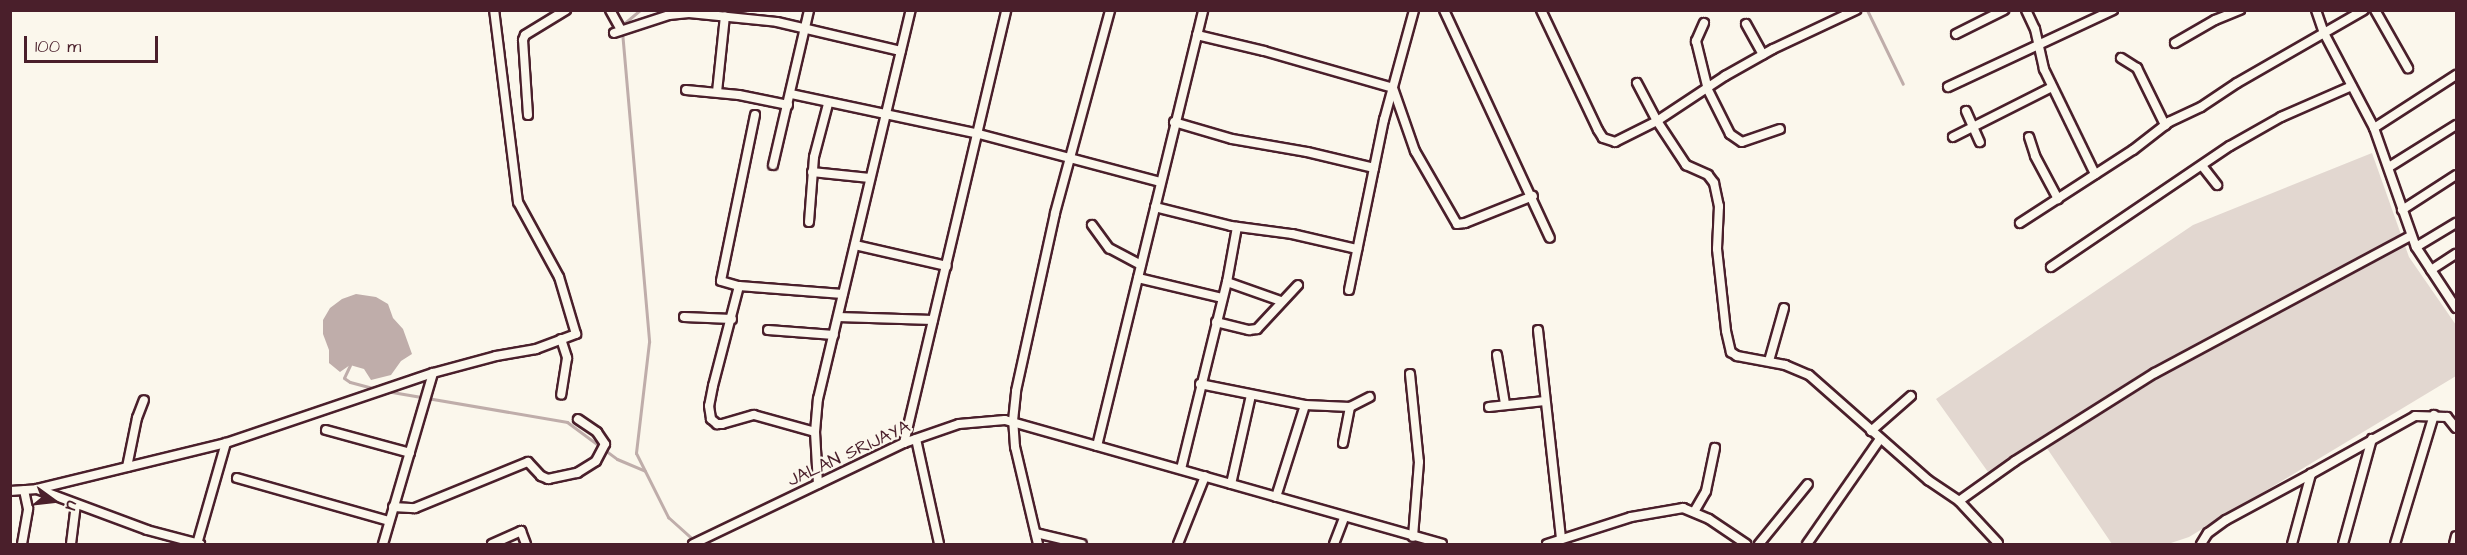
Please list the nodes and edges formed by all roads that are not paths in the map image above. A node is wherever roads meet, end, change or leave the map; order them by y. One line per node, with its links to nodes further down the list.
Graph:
1 (494, 10): 108 (street)
2 (567, 10): 46 (street)
3 (610, 10): 20 (street)
4 (809, 10): 23 (street)
5 (911, 10): 29 (street)
6 (1006, 10): 56 (street)
7 (1110, 10): 60 (street)
8 (1203, 10): 26 (street)
9 (1414, 10): 38 (street)
10 (1444, 10): 71 (street)
11 (1542, 10): 49 (street)
12 (1856, 10): 30 (street)
13 (2004, 10): 25 (street)
14 (2026, 10): 28 (street)
15 (2113, 10): 28 (street)
16 (2240, 10): 27 (street)
17 (2364, 10): 24 (street)
18 (2375, 10): 32 (street)
19 (2320, 12): 24 (street)
20 (725, 16): 23 (street); 41 (street)
21 (1704, 23): 40 (street)
22 (1746, 24): 30 (street)
23 (805, 29): 29 (street); 42 (street)
24 (2324, 33): 35 (street); 51 (street)
25 (1956, 34)
26 (1197, 35): 38 (street); 50 (street)
27 (2175, 43)
28 (2038, 47): 36 (street); 37 (street)
29 (901, 51): 48 (street)
30 (1763, 55): 40 (street)
31 (2121, 58): 51 (street)
32 (2408, 68)
33 (2457, 75): 54 (street)
34 (1637, 83): 49 (street)
35 (2352, 86): 54 (street); 62 (street)
36 (1948, 87)
37 (2052, 87): 53 (street); 66 (street)
38 (1393, 88): 64 (street); 71 (street)
39 (686, 90): 41 (street)
40 (1708, 90): 49 (street); 55 (street)
41 (717, 92): 44 (street)
42 (791, 94): 43 (street); 44 (street)
43 (828, 104): 48 (street); 65 (street)
44 (788, 105): 61 (street)
45 (1966, 111): 53 (street)
46 (528, 115)
47 (755, 115): 93 (street)
48 (885, 116): 56 (street); 68 (street)
49 (1657, 121): 110 (street)
50 (1174, 122): 64 (street); 69 (street)
51 (2164, 125): 66 (street)
52 (2457, 125): 63 (street)
53 (1973, 127): 57 (street); 59 (street)
54 (2374, 128): 63 (street)
55 (1780, 129)
56 (979, 134): 60 (street); 87 (street)
57 (1953, 137)
58 (2029, 137): 72 (street)
59 (1980, 142)
60 (1069, 156): 69 (street); 126 (street)
61 (773, 165)
62 (2202, 167): 70 (street); 88 (street)
63 (2389, 167): 74 (street)
64 (1374, 168): 84 (street)
65 (812, 172): 68 (street); 75 (street)
66 (2095, 174): 72 (street)
67 (2457, 176): 74 (street)
68 (870, 178): 82 (street)
69 (1161, 182): 73 (street)
70 (2217, 185)
71 (1533, 196): 81 (street)
72 (2058, 199): 76 (street)
73 (1155, 207): 79 (street); 86 (street)
74 (2402, 210): 80 (street)
75 (809, 222)
76 (2020, 223)
77 (2457, 223): 83 (street)
78 (1092, 225): 86 (street)
79 (1237, 226): 84 (street); 91 (street)
80 (2411, 237): 83 (street); 152 (street)
81 (1550, 238)
82 (855, 245): 87 (street); 95 (street)
83 (2416, 247): 89 (street)
84 (1357, 249): 94 (street)
85 (2457, 254): 89 (street)
86 (1141, 265): 90 (street)
87 (947, 266): 103 (street)
88 (2050, 267)
89 (2431, 270): 99 (street)
90 (1138, 278): 96 (street); 137 (street)
91 (1227, 282): 96 (street); 97 (street)
92 (1298, 285): 97 (street)
93 (738, 286): 95 (street); 102 (street)
94 (1349, 290)
95 (843, 294): 101 (street)
96 (1222, 298): 104 (street)
97 (1281, 301): 104 (street)
98 (1784, 308): 110 (street)
99 (2457, 308)
100 (684, 316): 102 (street)
101 (838, 317): 103 (street); 107 (street)
102 (732, 319): 129 (street)
103 (933, 320): 135 (street)
104 (1216, 322): 113 (street)
105 (768, 330): 107 (street)
106 (1538, 330): 119 (street)
107 (834, 335): 129 (street)
108 (561, 339): 111 (street); 114 (street)
109 (1497, 355): 120 (street)
110 (1769, 361): 130 (street)
111 (433, 373): 134 (street); 139 (street)
112 (1410, 374): 160 (street)
113 (1200, 384): 115 (street); 141 (street)
114 (561, 395)
115 (1251, 395): 121 (street); 146 (street)
116 (1911, 396): 130 (street)
117 (1370, 397): 122 (street)
118 (144, 400): 140 (street)
119 (1545, 401): 120 (street); 161 (street)
120 (1505, 404): 123 (street)
121 (1305, 405): 122 (street); 151 (street)
122 (1350, 407): 136 (street)
123 (1489, 407)
124 (2434, 415): 127 (street); 133 (street); 183 (street)
125 (578, 419): 154 (street)
126 (1013, 421): 131 (street, JALAN SRIJAYA); 137 (street, JALAN SRIJAYA); 158 (street)
127 (2457, 428)
128 (326, 430): 139 (street)
129 (815, 432): 145 (street)
130 (1871, 432): 132 (street)
131 (916, 439): 135 (street, JALAN SRIJAYA); 170 (street)
132 (1880, 439): 152 (street); 179 (street)
133 (2372, 439): 142 (street); 182 (street)
134 (226, 443): 140 (street); 165 (street)
135 (904, 443): 145 (street, JALAN SRIJAYA)
136 (1343, 443)
137 (1097, 446): 141 (street, JALAN SRIJAYA)
138 (1715, 448): 155 (street)
139 (410, 453): 154 (street)
140 (127, 467): 148 (street)
141 (1181, 469): 143 (street, JALAN SRIJAYA)
142 (2311, 474): 180 (street); 181 (street)
143 (1205, 476): 146 (street, JALAN SRIJAYA); 173 (street)
144 (237, 478): 157 (street)
145 (819, 484): 169 (street, JALAN SRIJAYA)
146 (1231, 484): 151 (street, JALAN SRIJAYA)
147 (1808, 484): 178 (street)
148 (37, 489): 149 (street); 153 (street)
149 (24, 490): 150 (street); 163 (street)
150 (10, 491)
151 (1276, 497): 156 (street, JALAN SRIJAYA)
152 (1959, 501): 162 (street)
153 (76, 504): 164 (street); 165 (street)
154 (393, 507): 157 (street)
155 (1694, 512): 161 (street); 177 (street)
156 (1344, 518): 160 (street, JALAN SRIJAYA); 174 (street)
157 (389, 521): 166 (street)
158 (1036, 533): 171 (street); 172 (street)
159 (2457, 536): 184 (street)
160 (1413, 537): 175 (street, JALAN SRIJAYA)
161 (1561, 539): 176 (street)
162 (1998, 543)
163 (22, 544)
164 (71, 544)
165 (198, 544)
166 (383, 544)
167 (492, 544): 168 (street)
168 (526, 544)
169 (693, 544)
170 (939, 544)
171 (1038, 544)
172 (1082, 544)
173 (1178, 544)
174 (1334, 544)
175 (1442, 544)
176 (1547, 544)
177 (1746, 544)
178 (1759, 544)
179 (1807, 544)
180 (2201, 544)
181 (2292, 544)
182 (2343, 544)
183 (2396, 544)
184 (2454, 544)

